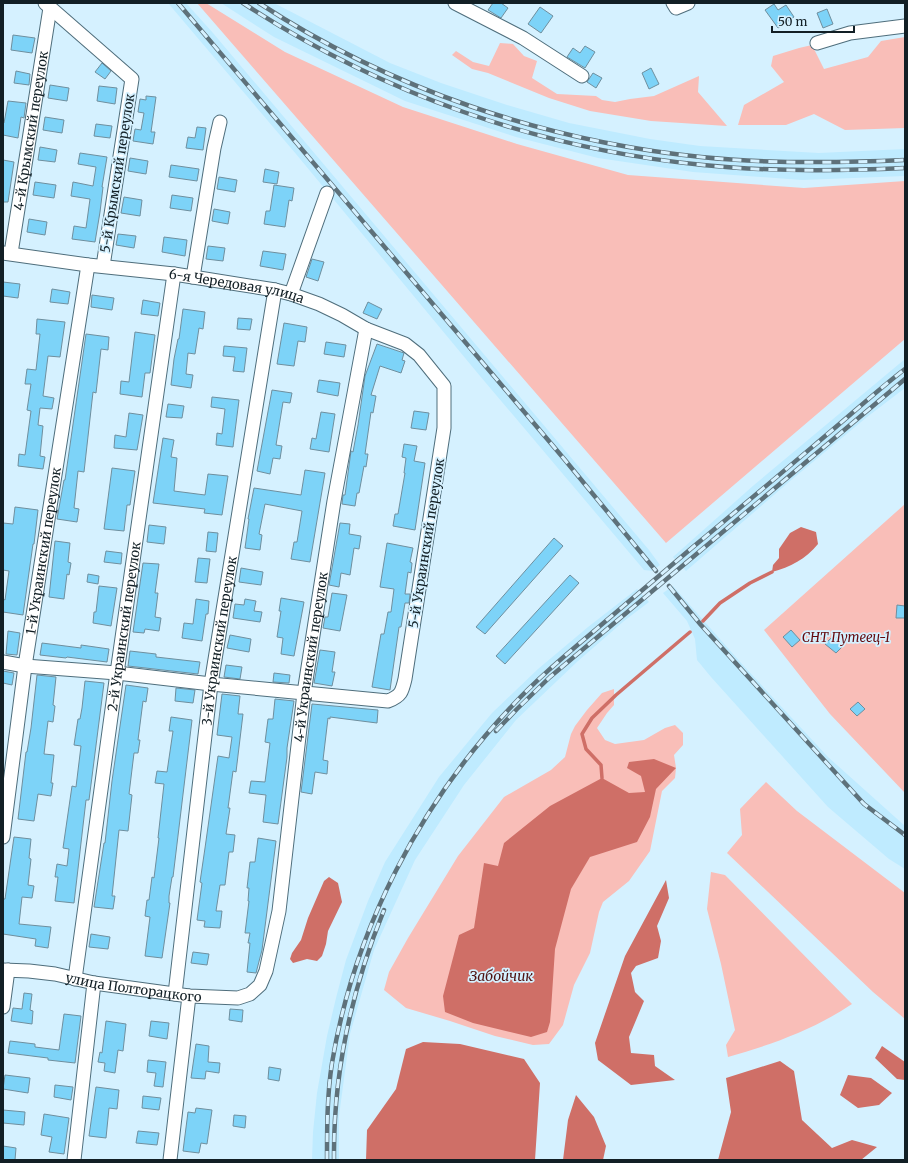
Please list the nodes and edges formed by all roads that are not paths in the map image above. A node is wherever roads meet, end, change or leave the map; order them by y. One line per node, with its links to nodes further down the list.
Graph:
1 (455, 3): 7 (street)
2 (688, 3): 4 (street)
3 (48, 5): 10 (street, 4-й Крымский переулок); 12 (street, 5-й Крымский переулок)
4 (674, 5)
5 (905, 26): 6 (street)
6 (817, 43)
7 (582, 76)
8 (220, 122): 14 (street)
9 (327, 193): 16 (street)
10 (7, 253): 11 (street, 6-я Чередовая улица)
11 (88, 265): 12 (street, 6-я Чередовая улица); 20 (street, 1-й Украинский переулок)
12 (103, 266): 13 (street, 6-я Чередовая улица)
13 (174, 274): 14 (street, 6-я Чередовая улица); 21 (street, 2-й Украинский переулок)
14 (192, 277): 15 (street, 6-я Чередовая улица)
15 (275, 290): 16 (street, 6-я Чередовая улица); 22 (street, 3-й Украинский переулок)
16 (291, 294): 17 (street, 6-я Чередовая улица)
17 (366, 329): 18 (street, 6-я Чередовая улица); 23 (street, 4-й Украинский переулок)
18 (444, 386): 23 (street, 5-й Украинский переулок)
19 (3, 662): 20 (street)
20 (25, 666): 21 (street); 24 (street, 1-й Украинский переулок)
21 (117, 673): 22 (street); 26 (street, 2-й Украинский переулок)
22 (210, 684): 23 (street); 29 (street, 3-й Украинский переулок)
23 (304, 693): 28 (street, 4-й Украинский переулок)
24 (3, 837)
25 (5, 970): 26 (street, улица Полторацкого); 31 (street)
26 (75, 978): 27 (street, улица Полторацкого)
27 (94, 983): 29 (street, улица Полторацкого); 32 (street)
28 (260, 984): 30 (street, улица Полторацкого)
29 (175, 994): 30 (street, улица Полторацкого)
30 (189, 996): 33 (street)
31 (3, 1007)
32 (74, 1160)
33 (170, 1160)

